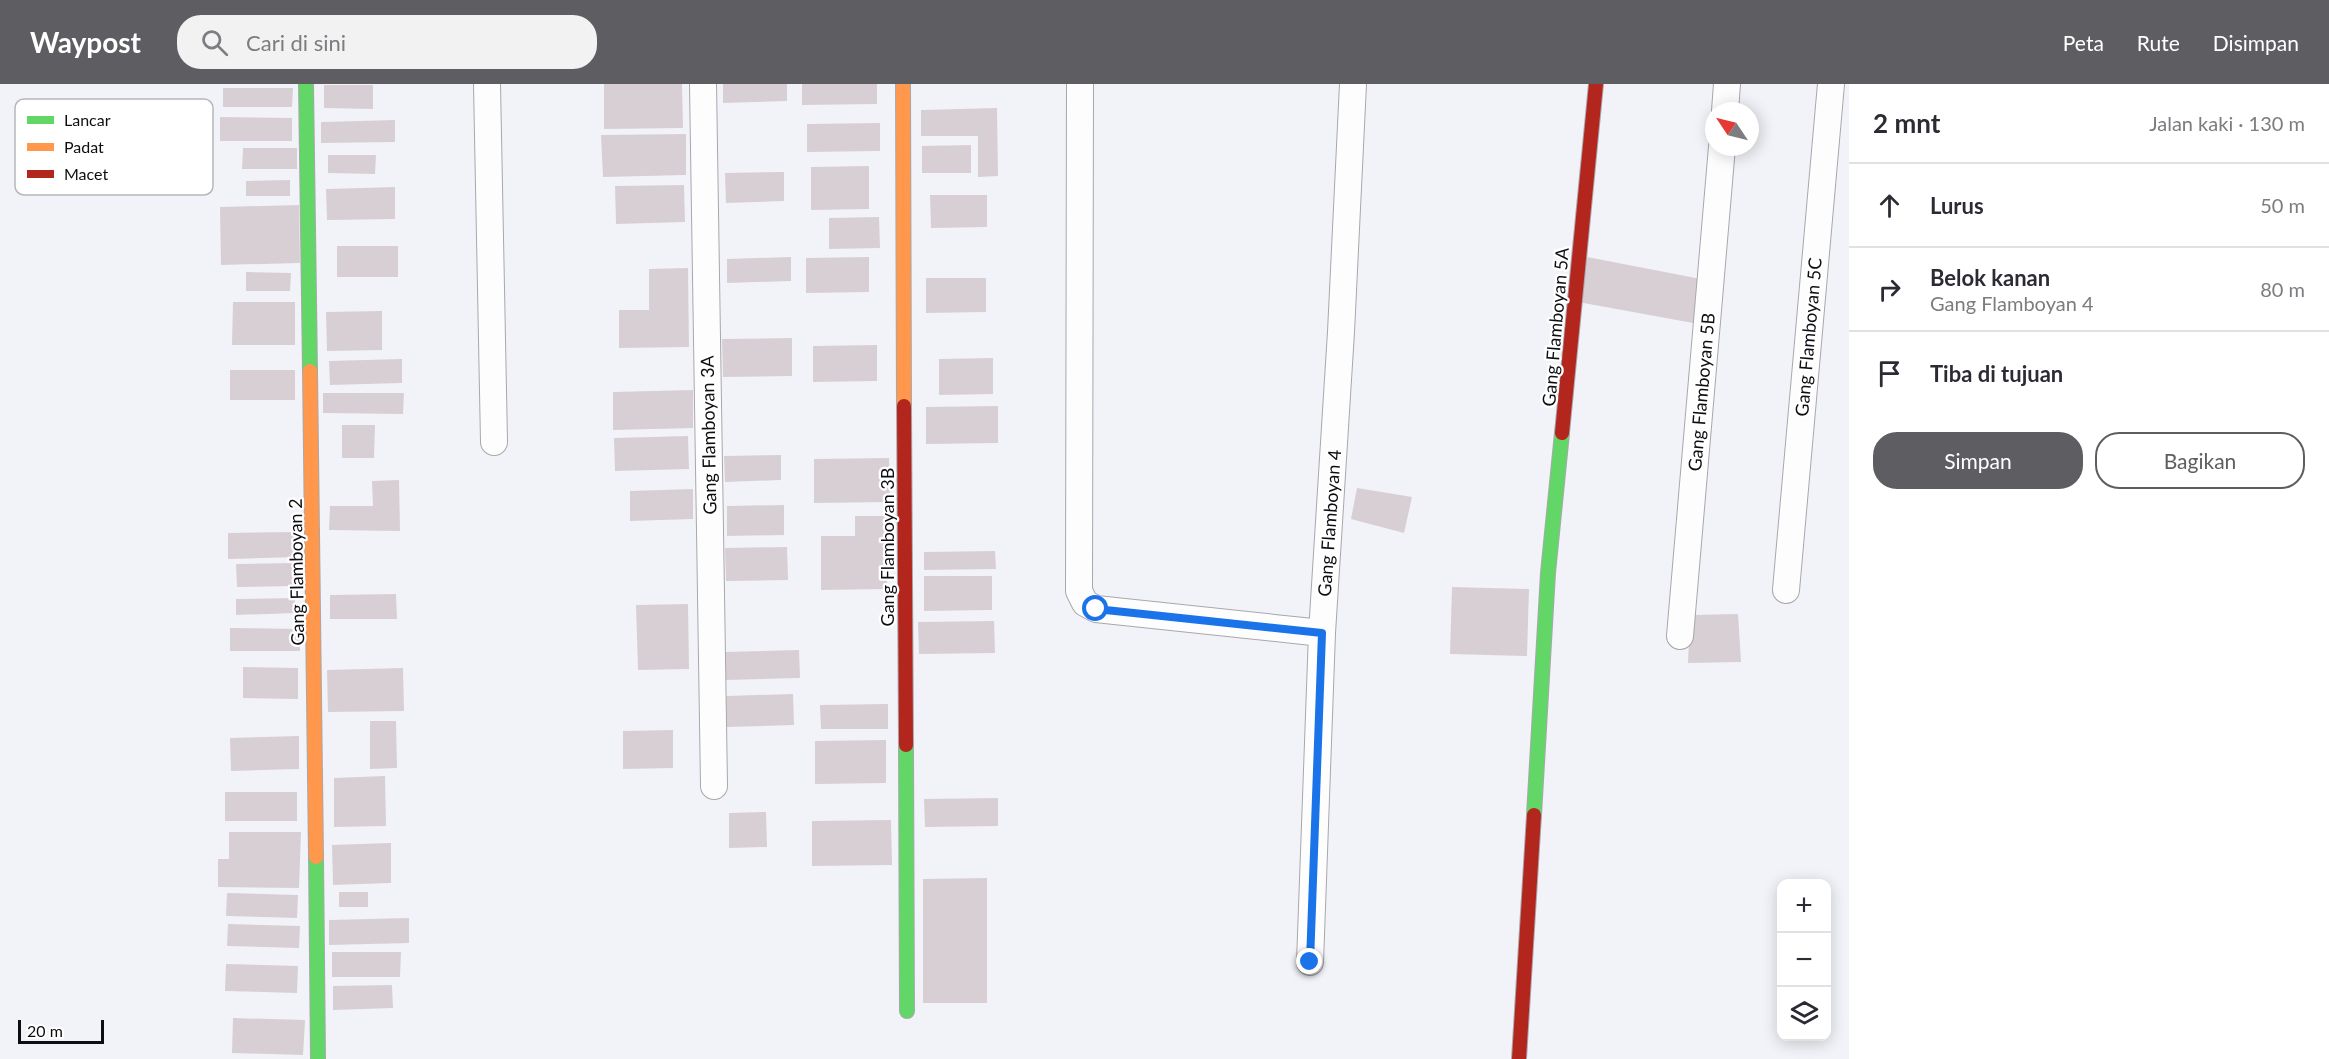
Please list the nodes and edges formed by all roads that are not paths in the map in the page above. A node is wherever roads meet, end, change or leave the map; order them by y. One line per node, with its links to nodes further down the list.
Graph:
1 (306, 84): 19 (street, Gang Flamboyan 2)
2 (487, 84): 12 (street)
3 (703, 84): 16 (street, Gang Flamboyan 3A)
4 (903, 84): 18 (street, Gang Flamboyan 3B)
5 (1080, 84): 14 (street)
6 (1353, 84): 14 (street, Gang Flamboyan 4)
7 (1596, 84): 20 (street, Gang Flamboyan 5A)
8 (1727, 84): 10 (street)
9 (1830, 84): 13 (street, Gang Flamboyan 5C)
10 (1726, 102)
11 (1721, 156): 15 (street, Gang Flamboyan 5B)
12 (494, 442)
13 (1786, 590)
14 (1322, 633): 17 (street, Gang Flamboyan 4)
15 (1680, 636)
16 (714, 786)
17 (1310, 962)
18 (907, 1011)
19 (318, 1059)
20 (1519, 1059)

